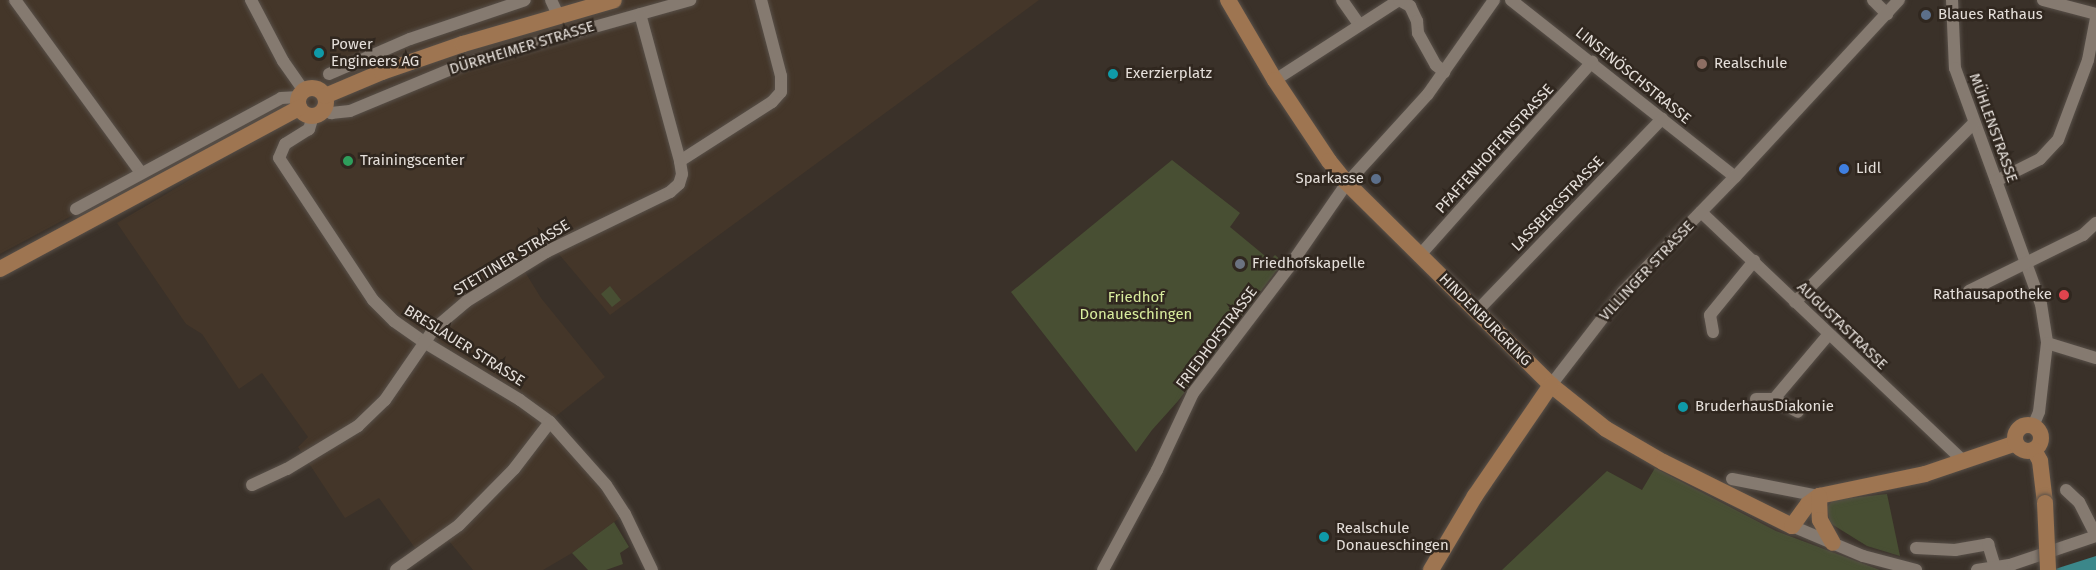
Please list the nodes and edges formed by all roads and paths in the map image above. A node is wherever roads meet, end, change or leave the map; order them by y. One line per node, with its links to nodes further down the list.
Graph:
1 (15, 0): 29 (street)
2 (251, 0): 25 (street)
3 (525, 0): 23 (street)
4 (614, 0): 16 (main road, DÜRRHEIMER STRASSE)
5 (690, 0): 17 (street, DÜRRHEIMER STRASSE)
6 (761, 0): 28 (street)
7 (1228, 0): 24 (main road, HINDENBURGRING)
8 (1342, 0): 20 (street)
9 (1494, 0): 22 (street, FRIEDHOFSTRASSE)
10 (1511, 0): 21 (street, LINSENÖSCHSTRASSE)
11 (1873, 0): 18 (street)
12 (1899, 0): 18 (street, VILLINGER STRASSE)
13 (1952, 0): 27 (street, MÜHLENSTRASSE)
14 (2043, 0): 19 (street)
15 (1403, 1): 20 (street); 22 (street)
16 (554, 8): 25 (main road, DÜRRHEIMER STRASSE)
17 (640, 14): 25 (street, DÜRRHEIMER STRASSE); 28 (street, STETTINER STRASSE)
18 (1887, 14): 30 (street, VILLINGER STRASSE)
19 (2096, 16): 31 (street)
20 (1359, 24): 24 (street)
21 (1592, 62): 26 (street, LINSENÖSCHSTRASSE); 36 (street, PFAFFENHOFFENSTRASSE)
22 (1444, 72): 32 (street, FRIEDHOFSTRASSE)
23 (329, 74)
24 (1275, 80): 32 (main road, HINDENBURGRING)
25 (310, 103): 29 (street, DÜRRHEIMER STRASSE); 39 (main road, DÜRRHEIMER STRASSE); 45 (street, BRESLAUER STRASSE)
26 (1662, 119): 30 (street, LINSENÖSCHSTRASSE); 42 (street, LASSBERGSTRASSE)
27 (1973, 124): 31 (street, MÜHLENSTRASSE); 41 (street)
28 (680, 161): 45 (street, STETTINER STRASSE)
29 (141, 173): 33 (street, DÜRRHEIMER STRASSE)
30 (1735, 177): 34 (street, VILLINGER STRASSE)
31 (1996, 181): 38 (street, MÜHLENSTRASSE)
32 (1347, 183): 36 (main road, HINDENBURGRING); 69 (street, FRIEDHOFSTRASSE)
33 (76, 209)
34 (1701, 212): 37 (street, AUGUSTASTRASSE); 48 (street, VILLINGER STRASSE)
35 (2096, 223): 38 (street)
36 (1420, 255): 42 (main road, HINDENBURGRING)
37 (1754, 261): 41 (street, AUGUSTASTRASSE); 43 (street)
38 (2027, 262): 40 (street); 46 (street, MÜHLENSTRASSE)
39 (0, 269)
40 (1969, 291)
41 (1795, 302): 44 (street, AUGUSTASTRASSE)
42 (1477, 311): 48 (main road, HINDENBURGRING)
43 (1713, 332)
44 (1829, 334): 50 (street); 56 (street, AUGUSTASTRASSE)
45 (424, 342): 52 (street, BRESLAUER STRASSE); 58 (street, STETTINER STRASSE)
46 (2047, 343): 47 (street); 53 (street, MÜHLENSTRASSE)
47 (2096, 358)
48 (1551, 385): 61 (main road, HINDENBURGRING); 70 (main road, VILLINGER STRASSE)
49 (1756, 399): 50 (street)
50 (1774, 399): 51 (street)
51 (1798, 412)
52 (550, 422): 65 (street); 68 (street, BRESLAUER STRASSE)
53 (2033, 426): 54 (main road); 55 (main road)
54 (2016, 442): 55 (main road); 56 (main road)
55 (2034, 450): 73 (main road, bridge)
56 (1963, 461): 60 (main road)
57 (1732, 479): 60 (street)
58 (252, 485)
59 (2066, 490): 62 (street)
60 (1819, 496): 61 (main road); 63 (main road)
61 (1792, 526): 63 (street)
62 (2096, 535): 66 (street)
63 (1833, 543): 71 (street)
64 (1916, 548): 66 (street)
65 (407, 566): 67 (street)
66 (1995, 567): 72 (street)
67 (396, 570)
68 (652, 570)
69 (1103, 570)
70 (1431, 570)
71 (1916, 570)
72 (1977, 570)
73 (2048, 570)

